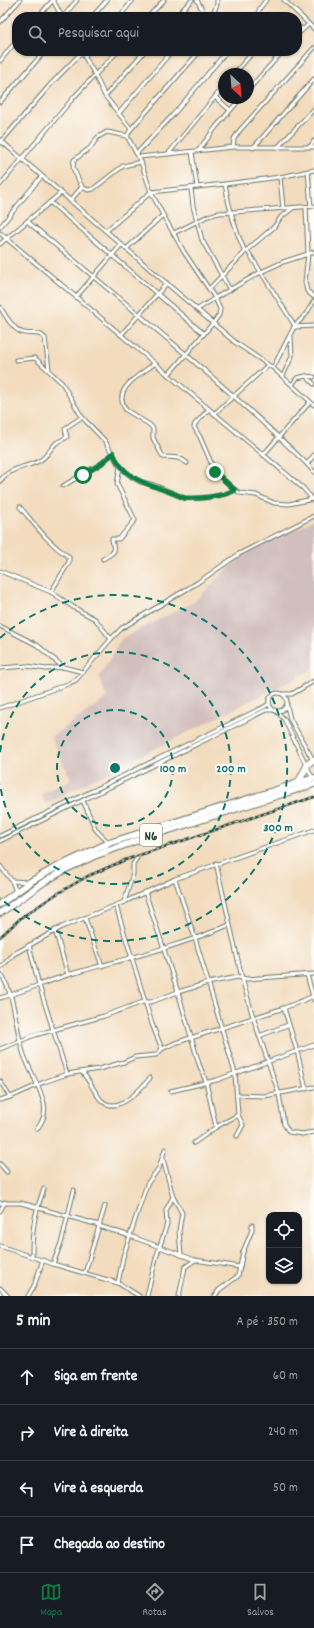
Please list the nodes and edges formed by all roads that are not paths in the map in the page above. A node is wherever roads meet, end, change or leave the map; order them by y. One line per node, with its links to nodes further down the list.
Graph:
1 (20, 0): 24 (street)
2 (53, 0): 12 (street); 13 (street)
3 (77, 0): 14 (street)
4 (107, 0): 15 (street)
5 (133, 0): 16 (street)
6 (164, 0): 17 (street)
7 (192, 0): 18 (street)
8 (198, 0): 19 (street)
9 (217, 0): 20 (street)
10 (266, 0): 21 (street)
11 (284, 0): 22 (street)
12 (42, 12)
13 (59, 12)
14 (66, 12)
15 (96, 12)
16 (123, 12)
17 (153, 12)
18 (180, 12)
19 (203, 12)
20 (214, 12)
21 (259, 12)
22 (296, 12)
23 (302, 17): 25 (street)
24 (0, 22)
25 (309, 24): 26 (street); 27 (street)
26 (314, 28)
27 (303, 29)
28 (12, 46): 40 (street)
29 (314, 48): 59 (street)
30 (41, 56): 48 (street)
31 (78, 56): 55 (street)
32 (84, 56): 42 (street)
33 (113, 56): 42 (street)
34 (141, 56): 46 (street)
35 (168, 56): 52 (street)
36 (196, 56): 53 (street)
37 (224, 56): 64 (street)
38 (250, 56): 41 (street)
39 (279, 56): 44 (street)
40 (0, 61)
41 (239, 68)
42 (95, 76): 46 (street); 67 (street)
43 (314, 79): 60 (street)
44 (254, 83)
45 (218, 93): 47 (street)
46 (105, 96): 52 (street)
47 (215, 97): 51 (street); 65 (street)
48 (0, 102)
49 (236, 104): 51 (street)
50 (314, 108): 61 (street)
51 (230, 110): 62 (street)
52 (119, 113): 53 (street)
53 (131, 129): 54 (street)
54 (127, 136): 64 (street); 75 (street)
55 (1, 141): 67 (street)
56 (314, 141): 57 (street)
57 (310, 147): 58 (street); 61 (street)
58 (314, 147)
59 (233, 148): 60 (street); 62 (street)
60 (253, 148): 61 (street)
61 (276, 148)
62 (198, 151): 63 (street)
63 (192, 152): 65 (street); 76 (street)
64 (137, 153): 66 (street)
65 (168, 154): 66 (street)
66 (139, 157): 68 (street)
67 (22, 160): 71 (street); 74 (street)
68 (141, 162): 75 (street); 78 (street)
69 (314, 170): 70 (street)
70 (308, 171): 72 (street); 82 (street)
71 (41, 177): 79 (street); 90 (street)
72 (280, 177): 73 (street); 84 (street)
73 (225, 184): 76 (street); 86 (street)
74 (0, 185)
75 (82, 187): 80 (street)
76 (197, 187): 77 (street)
77 (191, 188): 78 (street); 89 (street)
78 (152, 192): 87 (street); 91 (street)
79 (61, 193): 80 (street); 81 (street)
80 (70, 200): 91 (street)
81 (50, 202): 88 (street); 101 (street)
82 (313, 206): 83 (street)
83 (306, 207): 85 (street); 100 (street)
84 (283, 208): 85 (street); 86 (street)
85 (295, 208): 98 (street)
86 (230, 212): 89 (street); 98 (street)
87 (163, 215): 93 (street); 97 (street)
88 (27, 222): 94 (street); 103 (street)
89 (197, 222): 93 (street); 104 (street)
90 (0, 227)
91 (106, 231): 96 (street)
92 (0, 233): 94 (street)
93 (174, 233): 106 (street)
94 (7, 239): 95 (street); 109 (street)
95 (0, 244)
96 (121, 245): 97 (street); 101 (street)
97 (126, 249): 105 (street)
98 (246, 251): 102 (street); 104 (street)
99 (314, 252): 100 (street)
100 (308, 254): 102 (street); 110 (street)
101 (111, 255): 103 (street); 108 (street)
102 (261, 272): 107 (street); 117 (street)
103 (93, 276): 109 (street); 115 (street)
104 (222, 276): 106 (street); 107 (street)
105 (167, 283): 108 (street); 114 (street)
106 (209, 289): 111 (street)
107 (230, 290): 111 (street)
108 (157, 294): 115 (street); 119 (street)
109 (76, 297): 120 (street)
110 (314, 297)
111 (215, 298): 114 (street); 116 (street)
112 (314, 301): 117 (street)
113 (0, 307): 127 (street)
114 (198, 309): 116 (street)
115 (139, 314): 120 (street); 122 (street)
116 (214, 322): 119 (street); 125 (street)
117 (295, 326): 118 (street); 121 (street)
118 (314, 326)
119 (204, 334): 122 (street)
120 (121, 335): 124 (street)
121 (291, 336): 126 (street); 129 (street)
122 (187, 354): 128 (street); 134 (street)
123 (16, 360): 127 (street)
124 (154, 364): 128 (street); 144 (street)
125 (268, 365): 126 (street); 134 (street)
126 (273, 368): 129 (street)
127 (49, 369): 139 (street)
128 (168, 375): 137 (street)
129 (283, 376): 133 (street)
130 (306, 376): 131 (street); 132 (street); 133 (street)
131 (314, 376)
132 (314, 384)
133 (292, 385): 135 (street)
134 (233, 395): 138 (street); 140 (street)
135 (310, 402): 136 (street); 140 (street)
136 (314, 405)
137 (209, 409): 138 (street); 150 (street)
138 (214, 414): 142 (street)
139 (82, 417): 141 (street); 148 (street)
140 (279, 437): 142 (street); 145 (street)
141 (113, 453): 146 (street); 149 (street)
142 (263, 455): 151 (street)
143 (314, 455): 145 (street)
144 (187, 463)
145 (307, 464): 147 (street)
146 (120, 467): 150 (street); 154 (street)
147 (314, 472)
148 (0, 481)
149 (63, 486)
150 (235, 490): 151 (street)
151 (313, 500)
152 (20, 507): 156 (street)
153 (314, 516): 158 (street)
154 (103, 559)
155 (0, 571): 156 (street)
156 (51, 592): 158 (street)
157 (0, 626): 159 (street)
158 (112, 639): 161 (street)
159 (63, 667): 160 (street); 161 (street)
160 (0, 668)
161 (83, 672): 168 (street)
162 (314, 681): 164 (street)
163 (284, 694): 164 (street); 165 (street); 166 (street)
164 (292, 694): 166 (street)
165 (269, 701): 169 (street); 176 (street)
166 (288, 702): 167 (street)
167 (287, 706): 169 (street); 170 (street)
168 (0, 708)
169 (275, 710): 171 (street); 174 (street)
170 (314, 761): 171 (highway)
171 (306, 766): 172 (street); 173 (highway)
172 (314, 780): 173 (highway, N6); 190 (highway, N6)
173 (298, 783): 178 (highway, N6)
174 (83, 801): 177 (street); 178 (street)
175 (314, 830): 180 (street)
176 (0, 836)
177 (0, 841)
178 (109, 843): 184 (highway, N6)
179 (137, 858): 187 (street)
180 (216, 863): 182 (street); 192 (street)
181 (0, 866): 183 (street)
182 (175, 879): 186 (street); 194 (street)
183 (12, 881): 184 (street); 185 (street)
184 (30, 882): 185 (highway, N6)
185 (16, 892): 188 (highway, N6)
186 (145, 892): 187 (street); 196 (street)
187 (124, 902): 189 (street)
188 (0, 904)
189 (116, 906): 191 (street); 197 (street)
190 (0, 913)
191 (85, 918): 193 (street); 198 (street)
192 (229, 925): 194 (street); 204 (street)
193 (55, 930): 195 (street); 202 (street)
194 (195, 938): 196 (street); 205 (street)
195 (29, 945): 199 (street); 206 (street)
196 (163, 947): 197 (street); 207 (street)
197 (131, 957): 198 (street); 211 (street)
198 (102, 966): 202 (street)
199 (0, 968)
200 (0, 973): 208 (street)
201 (314, 974): 203 (street)
202 (68, 975): 206 (street)
203 (307, 975): 204 (street); 210 (street)
204 (242, 978): 205 (street); 213 (street)
205 (208, 983): 207 (street); 215 (street)
206 (39, 985): 208 (street); 216 (street)
207 (178, 992): 211 (street); 218 (street)
208 (10, 996): 209 (street); 219 (street)
209 (0, 998)
210 (314, 998): 212 (street)
211 (146, 1002): 216 (street); 222 (street)
212 (284, 1008): 213 (street); 214 (street)
213 (253, 1017): 215 (street); 217 (street)
214 (288, 1025): 217 (street); 223 (street)
215 (221, 1028): 218 (street); 226 (street)
216 (53, 1030): 219 (street); 227 (street)
217 (260, 1036): 224 (street)
218 (191, 1038): 222 (street); 230 (street)
219 (20, 1041): 221 (street); 231 (street)
220 (314, 1045): 223 (street)
221 (0, 1049)
222 (162, 1049): 225 (street)
223 (297, 1051): 224 (street); 233 (street)
224 (268, 1062): 226 (street); 235 (street)
225 (82, 1072): 227 (street); 228 (street)
226 (235, 1073): 230 (street); 236 (street)
227 (67, 1074): 231 (street)
228 (150, 1078)
229 (0, 1081): 237 (street)
230 (206, 1082): 234 (street); 240 (street)
231 (37, 1085): 237 (street); 241 (street)
232 (314, 1087): 233 (street)
233 (306, 1089): 235 (street)
234 (171, 1091)
235 (279, 1094): 236 (street); 242 (street)
236 (238, 1095): 239 (street)
237 (10, 1097): 238 (street)
238 (0, 1100)
239 (238, 1115): 240 (street); 243 (street)
240 (216, 1127): 244 (street)
241 (37, 1129)
242 (314, 1132)
243 (237, 1136)
244 (194, 1143)
245 (165, 1149): 246 (street)
246 (162, 1158): 251 (street); 260 (street)
247 (0, 1164): 248 (street)
248 (7, 1172)
249 (44, 1189): 255 (street)
250 (74, 1190): 257 (street)
251 (173, 1197): 262 (street); 263 (street)
252 (5, 1202): 253 (street); 255 (street); 256 (street)
253 (0, 1203)
254 (105, 1206): 259 (street)
255 (37, 1207): 257 (street); 264 (street)
256 (0, 1211)
257 (69, 1216): 259 (street); 267 (street)
258 (252, 1225): 268 (street)
259 (99, 1226): 260 (street); 269 (street)
260 (130, 1236): 262 (street); 270 (street)
261 (0, 1246): 264 (street)
262 (161, 1246): 263 (street); 275 (street)
263 (181, 1255): 266 (street)
264 (32, 1256): 265 (street)
265 (42, 1260): 267 (street); 273 (street)
266 (195, 1260): 268 (street); 276 (street)
267 (53, 1264): 269 (street)
268 (240, 1267): 277 (street)
269 (85, 1273): 270 (street)
270 (118, 1283): 274 (street)
271 (0, 1288): 272 (street)
272 (8, 1296)
273 (28, 1296)
274 (139, 1296)
275 (147, 1296)
276 (179, 1296)
277 (215, 1296)

